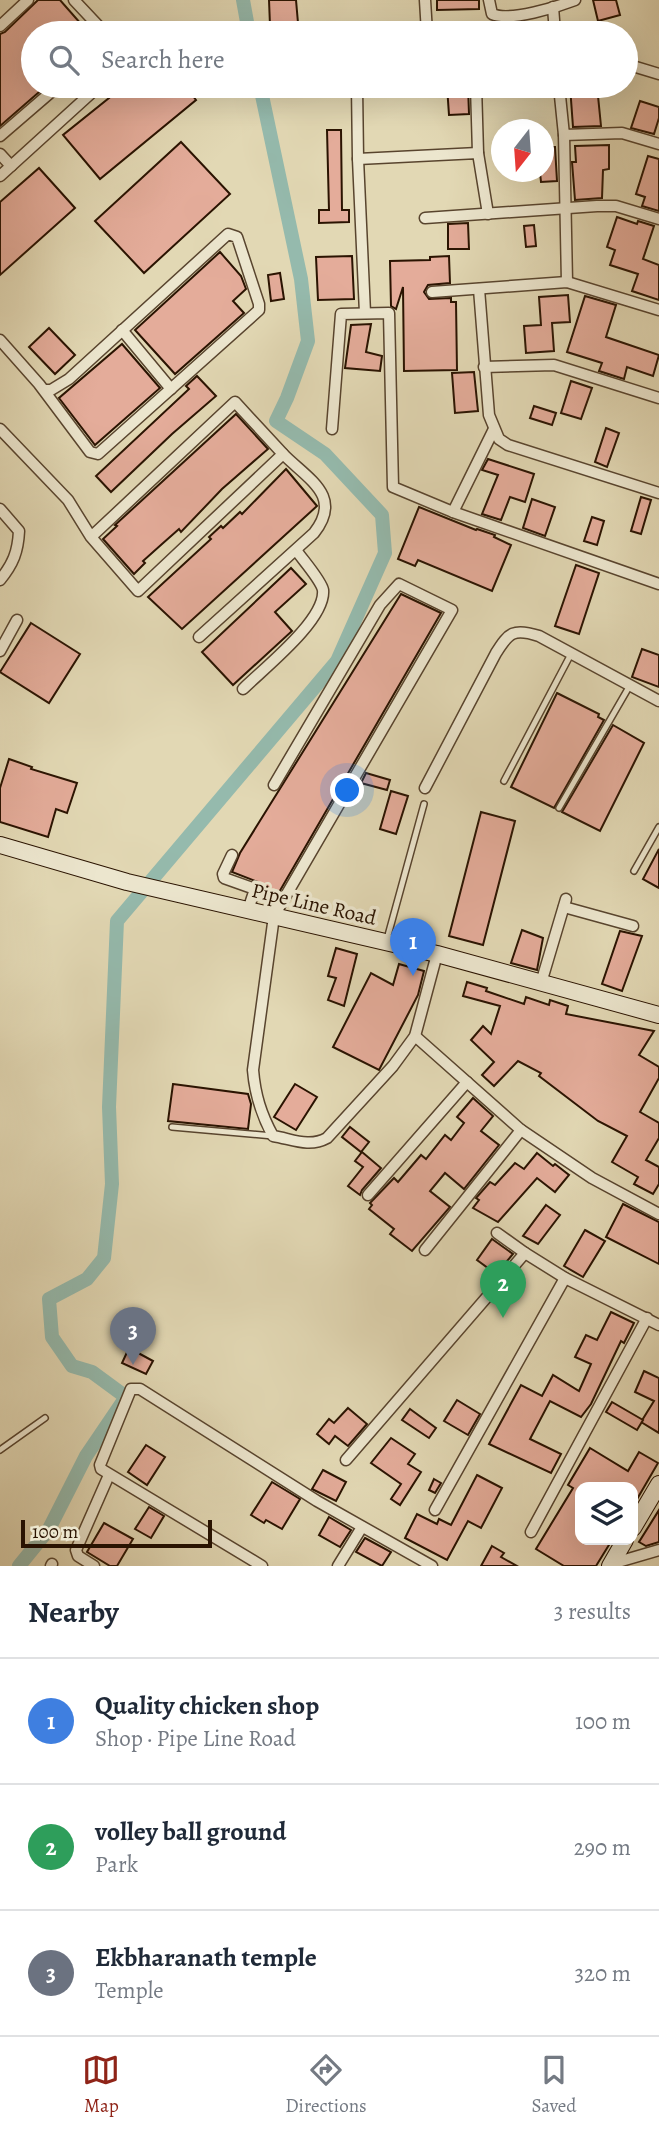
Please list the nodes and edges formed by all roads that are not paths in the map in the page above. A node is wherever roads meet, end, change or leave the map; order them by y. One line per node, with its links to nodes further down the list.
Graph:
1 (28, 0): 9 (street)
2 (74, 0): 7 (street)
3 (425, 0): 8 (street)
4 (489, 0): 6 (street)
5 (575, 0): 6 (street)
6 (556, 4)
7 (94, 21)
8 (426, 21)
9 (0, 26)
10 (638, 68): 11 (street)
11 (659, 74)
12 (44, 98): 18 (street)
13 (86, 98): 23 (street)
14 (357, 98): 22 (street)
15 (476, 98): 20 (street)
16 (560, 98): 17 (street)
17 (564, 135): 19 (street); 25 (street)
18 (0, 136)
19 (659, 144)
20 (478, 153): 22 (street); 26 (street)
21 (0, 154): 23 (street)
22 (358, 159): 33 (street)
23 (11, 166): 24 (street)
24 (0, 176)
25 (566, 209): 26 (street); 28 (street); 29 (street)
26 (488, 214): 27 (street)
27 (425, 218)
28 (659, 219)
29 (567, 282): 30 (street); 32 (street)
30 (479, 289): 31 (street); 36 (street)
31 (432, 292)
32 (659, 310)
33 (365, 313): 41 (street); 46 (street)
34 (122, 330): 37 (street); 37 (street); 38 (street)
35 (0, 340): 38 (street)
36 (484, 367): 39 (street); 42 (street)
37 (172, 389): 38 (street)
38 (44, 390)
39 (659, 398)
40 (0, 429): 47 (street)
41 (332, 429)
42 (494, 429): 44 (street); 46 (street)
43 (283, 454): 47 (street); 47 (street); 48 (street)
44 (659, 493)
45 (0, 509): 49 (street)
46 (453, 512): 50 (street)
47 (90, 537)
48 (296, 550): 52 (street); 56 (street)
49 (0, 580)
50 (659, 584)
51 (17, 620): 53 (street)
52 (199, 637)
53 (0, 651)
54 (571, 654): 55 (street); 58 (lane); 60 (street)
55 (629, 687): 57 (street); 62 (lane)
56 (243, 689)
57 (659, 701)
58 (504, 781)
59 (274, 785): 70 (street)
60 (425, 788)
61 (424, 804): 72 (lane)
62 (559, 808)
63 (659, 827): 66 (lane)
64 (0, 845): 68 (street, Pipe Line Road)
65 (232, 855): 67 (street)
66 (634, 872)
67 (238, 883): 68 (street); 69 (street)
68 (231, 906): 69 (street, Pipe Line Road)
69 (248, 910): 70 (street, Pipe Line Road)
70 (274, 916): 72 (street, Pipe Line Road); 80 (street)
71 (633, 926): 74 (street)
72 (386, 942): 73 (street, Pipe Line Road)
73 (437, 954): 74 (street, Pipe Line Road); 76 (street)
74 (541, 983): 75 (street, Pipe Line Road)
75 (659, 1015)
76 (415, 1036): 77 (street); 80 (street)
77 (467, 1082): 79 (street); 81 (street)
78 (172, 1127): 80 (lane)
79 (521, 1130): 82 (street); 84 (street)
80 (273, 1136)
81 (368, 1195)
82 (659, 1214)
83 (497, 1233): 85 (street)
84 (425, 1250)
85 (524, 1253): 86 (street); 91 (street)
86 (565, 1278): 87 (street); 94 (street)
87 (647, 1318): 88 (street); 97 (street)
88 (659, 1325)
89 (44, 1418): 90 (lane)
90 (0, 1450)
91 (346, 1460)
92 (109, 1475): 96 (street); 101 (street); 102 (street)
93 (659, 1484): 95 (street)
94 (435, 1510)
95 (638, 1520)
96 (362, 1527): 103 (street); 104 (street)
97 (531, 1532)
98 (622, 1545): 100 (street)
99 (659, 1550): 100 (street)
100 (610, 1565)
101 (94, 1566)
102 (262, 1566)
103 (338, 1566)
104 (432, 1566)

